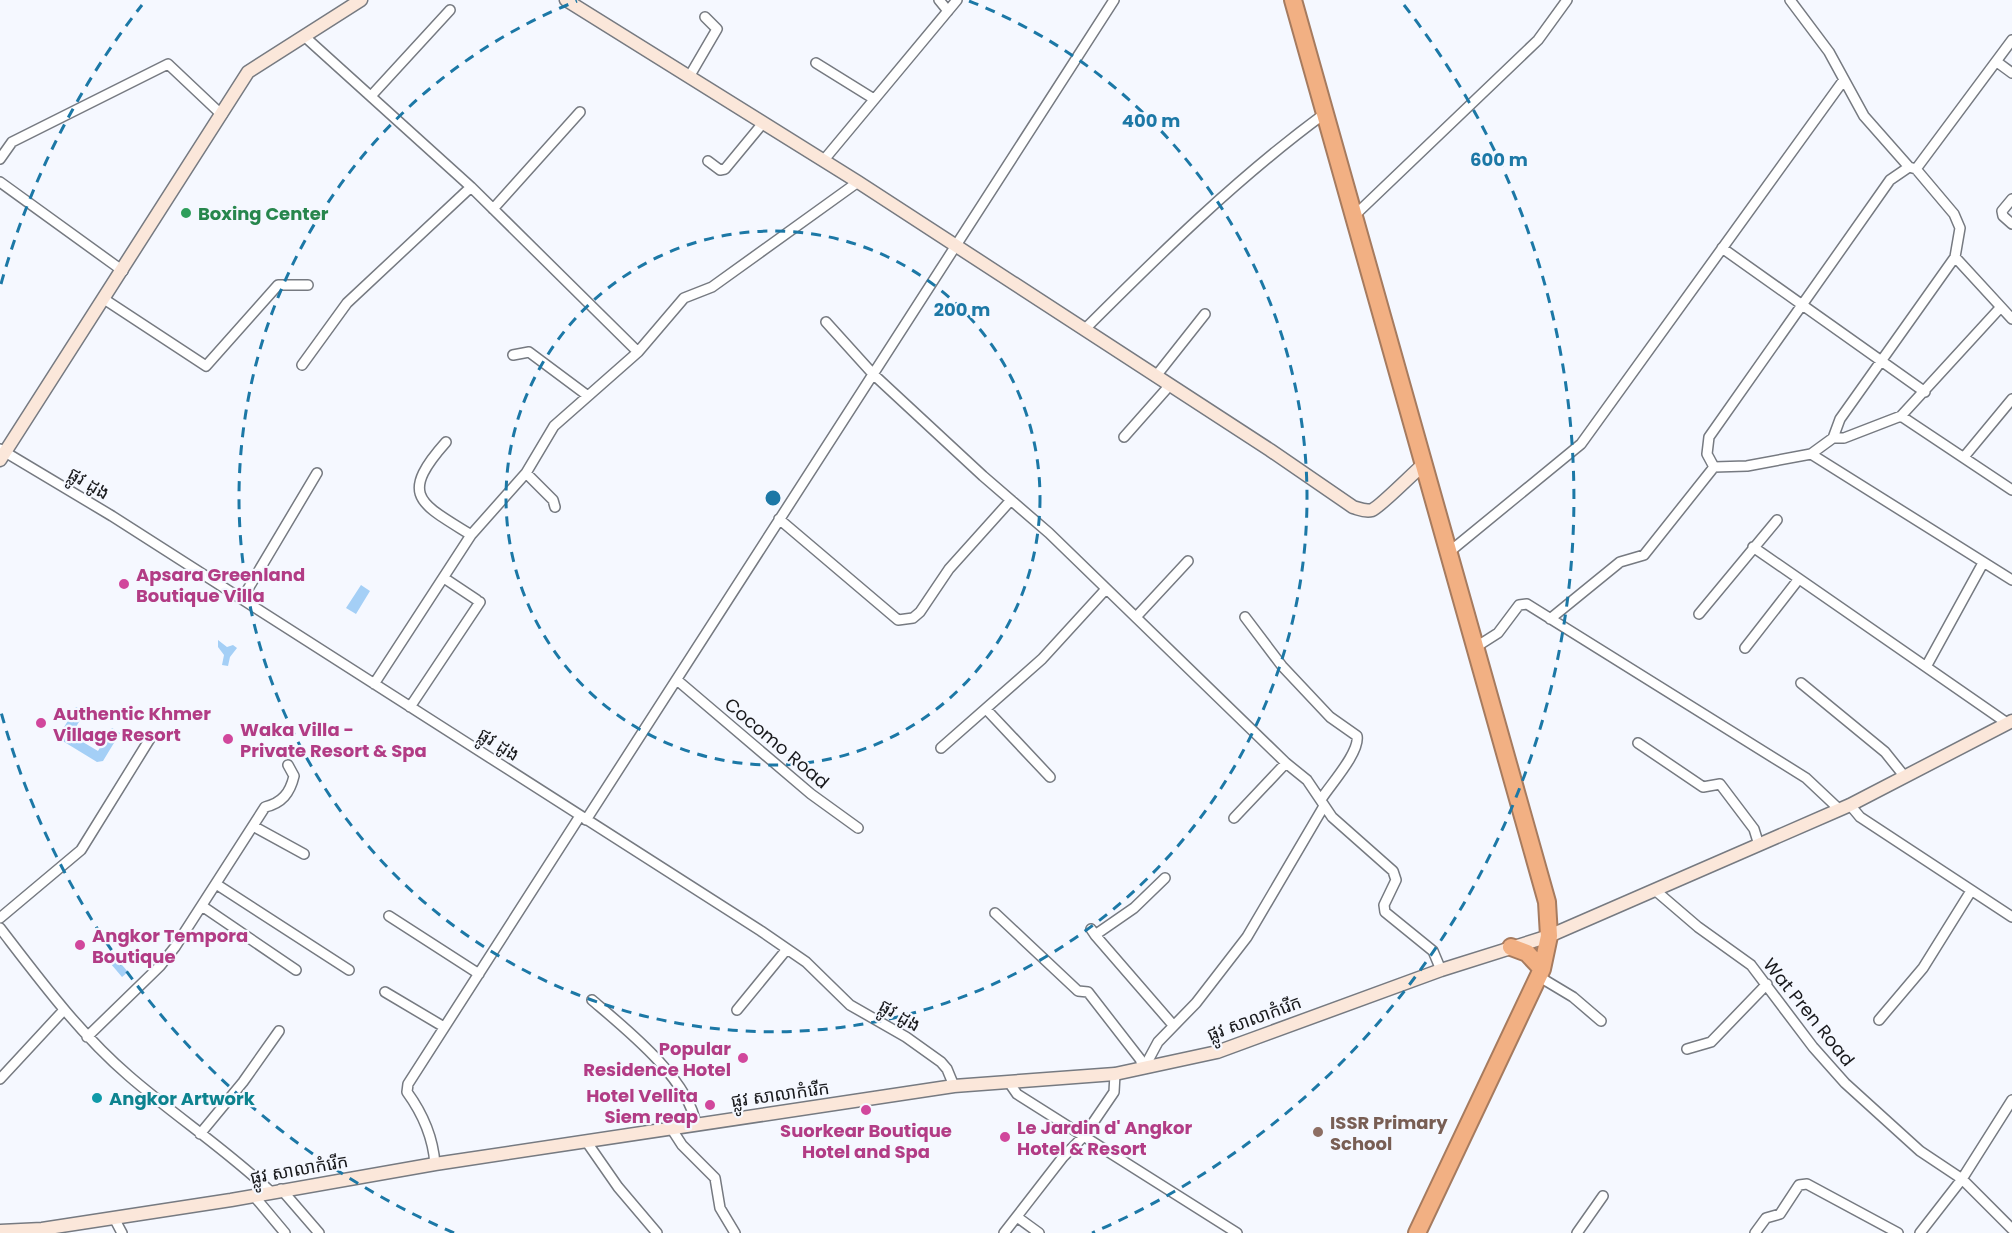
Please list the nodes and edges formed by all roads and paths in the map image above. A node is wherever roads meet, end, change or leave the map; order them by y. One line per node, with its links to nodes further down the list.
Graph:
1 (361, 0): 12 (street)
2 (566, 0): 17 (street)
3 (939, 0): 10 (street)
4 (957, 0): 10 (street)
5 (1114, 0): 36 (street)
6 (1293, 0): 22 (highway)
7 (1567, 0): 34 (street)
8 (1790, 0): 18 (street)
9 (450, 10): 19 (street)
10 (948, 11): 20 (street)
11 (705, 17): 17 (street)
12 (304, 36): 19 (street); 23 (street)
13 (2012, 40): 14 (street)
14 (1997, 62): 16 (street); 28 (street)
15 (816, 63): 20 (street)
16 (2012, 73)
17 (689, 77): 24 (street)
18 (1843, 81): 28 (street); 37 (street)
19 (371, 96): 31 (street)
20 (874, 99): 27 (street)
21 (580, 112): 33 (street)
22 (1324, 114): 34 (highway); 47 (street)
23 (222, 115): 25 (street); 39 (street)
24 (763, 123): 26 (street); 27 (street)
25 (0, 159)
26 (708, 161)
27 (823, 161): 30 (street)
28 (1913, 168): 38 (street); 42 (street)
29 (0, 182): 39 (street)
30 (858, 182): 36 (street); 48 (street)
31 (471, 187): 33 (street); 51 (street)
32 (2012, 199): 35 (street)
33 (493, 209): 48 (street)
34 (1354, 216): 65 (highway)
35 (2012, 224)
36 (955, 246): 47 (street); 52 (street)
37 (1722, 248): 42 (street); 76 (street)
38 (1955, 257): 43 (street); 50 (street)
39 (123, 271): 41 (street)
40 (308, 285): 41 (street)
41 (104, 299): 62 (street)
42 (1800, 304): 50 (street); 66 (street)
43 (2000, 308): 45 (street); 55 (street)
44 (1205, 314): 53 (street)
45 (2012, 319)
46 (826, 322): 52 (street)
47 (1084, 330): 53 (street)
48 (638, 352): 56 (street)
49 (513, 355): 56 (street)
50 (1880, 360): 55 (street); 60 (street)
51 (302, 365)
52 (873, 374): 70 (street); 72 (street)
53 (1156, 376): 54 (street)
54 (1170, 385): 59 (street); 65 (street)
55 (1925, 392): 58 (street)
56 (588, 396): 68 (street)
57 (2012, 399): 64 (street)
58 (1901, 416): 60 (street); 64 (street)
59 (1124, 437)
60 (1833, 438): 63 (street)
61 (446, 442): 74 (street)
62 (2, 454): 83 (street, ផ្លូវ ដូង)
63 (1811, 454): 66 (street); 78 (street)
64 (1964, 457): 69 (street)
65 (1424, 464): 76 (highway)
66 (1714, 467): 87 (street)
67 (317, 473): 83 (street)
68 (526, 473): 71 (street); 74 (street)
69 (2012, 490)
70 (1011, 500): 72 (street); 82 (street)
71 (555, 507)
72 (779, 519): 91 (street)
73 (1777, 520): 75 (street)
74 (471, 535): 79 (street)
75 (1753, 547): 80 (street); 84 (street)
76 (1448, 553): 88 (highway)
77 (1188, 561): 85 (street)
78 (1983, 563): 81 (street); 90 (street)
79 (444, 578): 93 (street); 94 (street)
80 (1798, 580): 89 (street); 90 (street)
81 (2012, 580)
82 (1106, 589): 85 (street); 95 (street)
83 (242, 599): 93 (street, ផ្លូវ ដូង)
84 (1698, 614)
85 (1136, 617): 100 (street)
86 (1245, 617): 104 (street)
87 (1550, 619): 88 (street); 105 (street)
88 (1476, 646): 122 (highway)
89 (1745, 648)
90 (1927, 665): 96 (street)
91 (677, 680): 106 (street); 109 (street, Cocomo Road)
92 (1801, 683): 102 (street)
93 (374, 684): 94 (street, ផ្លូវ ដូង)
94 (410, 707): 106 (street, ផ្លូវ ដូង)
95 (986, 709): 99 (street); 103 (street)
96 (2010, 722): 102 (street, ផ្លូវ សាលាកំរើក)
97 (151, 737): 118 (street)
98 (1638, 743): 110 (street)
99 (941, 748)
100 (1286, 763): 104 (street); 107 (street)
101 (288, 765): 108 (street)
102 (1900, 770): 105 (street, ផ្លូវ សាលាកំរើក)
103 (1050, 777)
104 (1323, 802): 127 (street); 137 (street)
105 (1845, 808): 110 (street, ផ្លូវ សាលាកំរើក); 115 (street)
106 (583, 818): 124 (street, ផ្លូវ ដូង); 129 (street)
107 (1234, 818)
108 (253, 826): 111 (street); 113 (street)
109 (858, 828)
110 (1759, 845): 114 (street, ផ្លូវ សាលាកំរើក)
111 (304, 854)
112 (1165, 878): 137 (street)
113 (216, 884): 116 (street); 126 (street)
114 (1656, 891): 122 (street, ផ្លូវ សាលាកំរើក); 130 (street, Wat Pren Road)
115 (1971, 891): 120 (street); 135 (street)
116 (202, 906): 125 (street); 140 (street)
117 (995, 913): 142 (street)
118 (3, 916)
119 (389, 916): 129 (street)
120 (2012, 917)
121 (0, 928): 134 (street)
122 (1550, 936): 123 (street, ផ្លូវ សាលាកំរើក); 128 (highway)
123 (1511, 947): 127 (street, ផ្លូវ សាលាកំរើក); 128 (highway)
124 (787, 949): 133 (street); 146 (street, ផ្លូវ ដូង)
125 (296, 970)
126 (349, 970)
127 (1441, 970): 142 (street, ផ្លូវ សាលាកំរើក)
128 (1540, 973): 136 (street); 171 (highway)
129 (479, 974): 138 (street)
130 (1767, 984): 141 (street); 154 (street, Wat Pren Road)
131 (386, 992): 138 (street)
132 (592, 1000): 148 (street)
133 (737, 1010)
134 (63, 1011): 140 (street); 144 (street)
135 (1879, 1020)
136 (1601, 1021)
137 (1173, 1024): 142 (street)
138 (444, 1027): 153 (street)
139 (279, 1031): 150 (street)
140 (87, 1037): 150 (street)
141 (1687, 1049)
142 (1144, 1068): 143 (street, ផ្លូវ សាលាកំរើក)
143 (1115, 1074): 145 (street, ផ្លូវ សាលាកំរើក); 151 (street)
144 (0, 1078)
145 (1008, 1081): 146 (street, ផ្លូវ សាលាកំរើក); 151 (street)
146 (953, 1083): 148 (street, ផ្លូវ សាលាកំរើក)
147 (2012, 1100): 154 (street)
148 (696, 1125): 149 (street, ផ្លូវ សាលាកំរើក)
149 (671, 1128): 152 (street, ផ្លូវ សាលាកំរើក); 167 (street)
150 (200, 1134): 155 (street)
151 (1084, 1136): 158 (street); 170 (street)
152 (586, 1141): 153 (street, ផ្លូវ សាលាកំរើក); 166 (street)
153 (435, 1164): 155 (street, ផ្លូវ សាលាកំរើក)
154 (1962, 1179): 160 (street, Wat Pren Road); 175 (street)
155 (276, 1191): 156 (street, ផ្លូវ សាលាកំរើក); 165 (street)
156 (254, 1196): 159 (street, ផ្លូវ សាលាកំរើក); 164 (street)
157 (1603, 1196): 172 (street)
158 (1017, 1217): 168 (street); 169 (street)
159 (114, 1218): 162 (street, ផ្លូវ សាលាកំរើក); 163 (street)
160 (2012, 1229)
161 (0, 1231): 162 (street, ផ្លូវ សាលាកំរើក)
162 (42, 1231)
163 (122, 1233)
164 (285, 1233)
165 (319, 1233)
166 (657, 1233)
167 (735, 1233)
168 (1004, 1233)
169 (1040, 1233)
170 (1237, 1233)
171 (1417, 1233)
172 (1577, 1233)
173 (1755, 1233): 174 (street)
174 (1898, 1233)
175 (1920, 1233)

